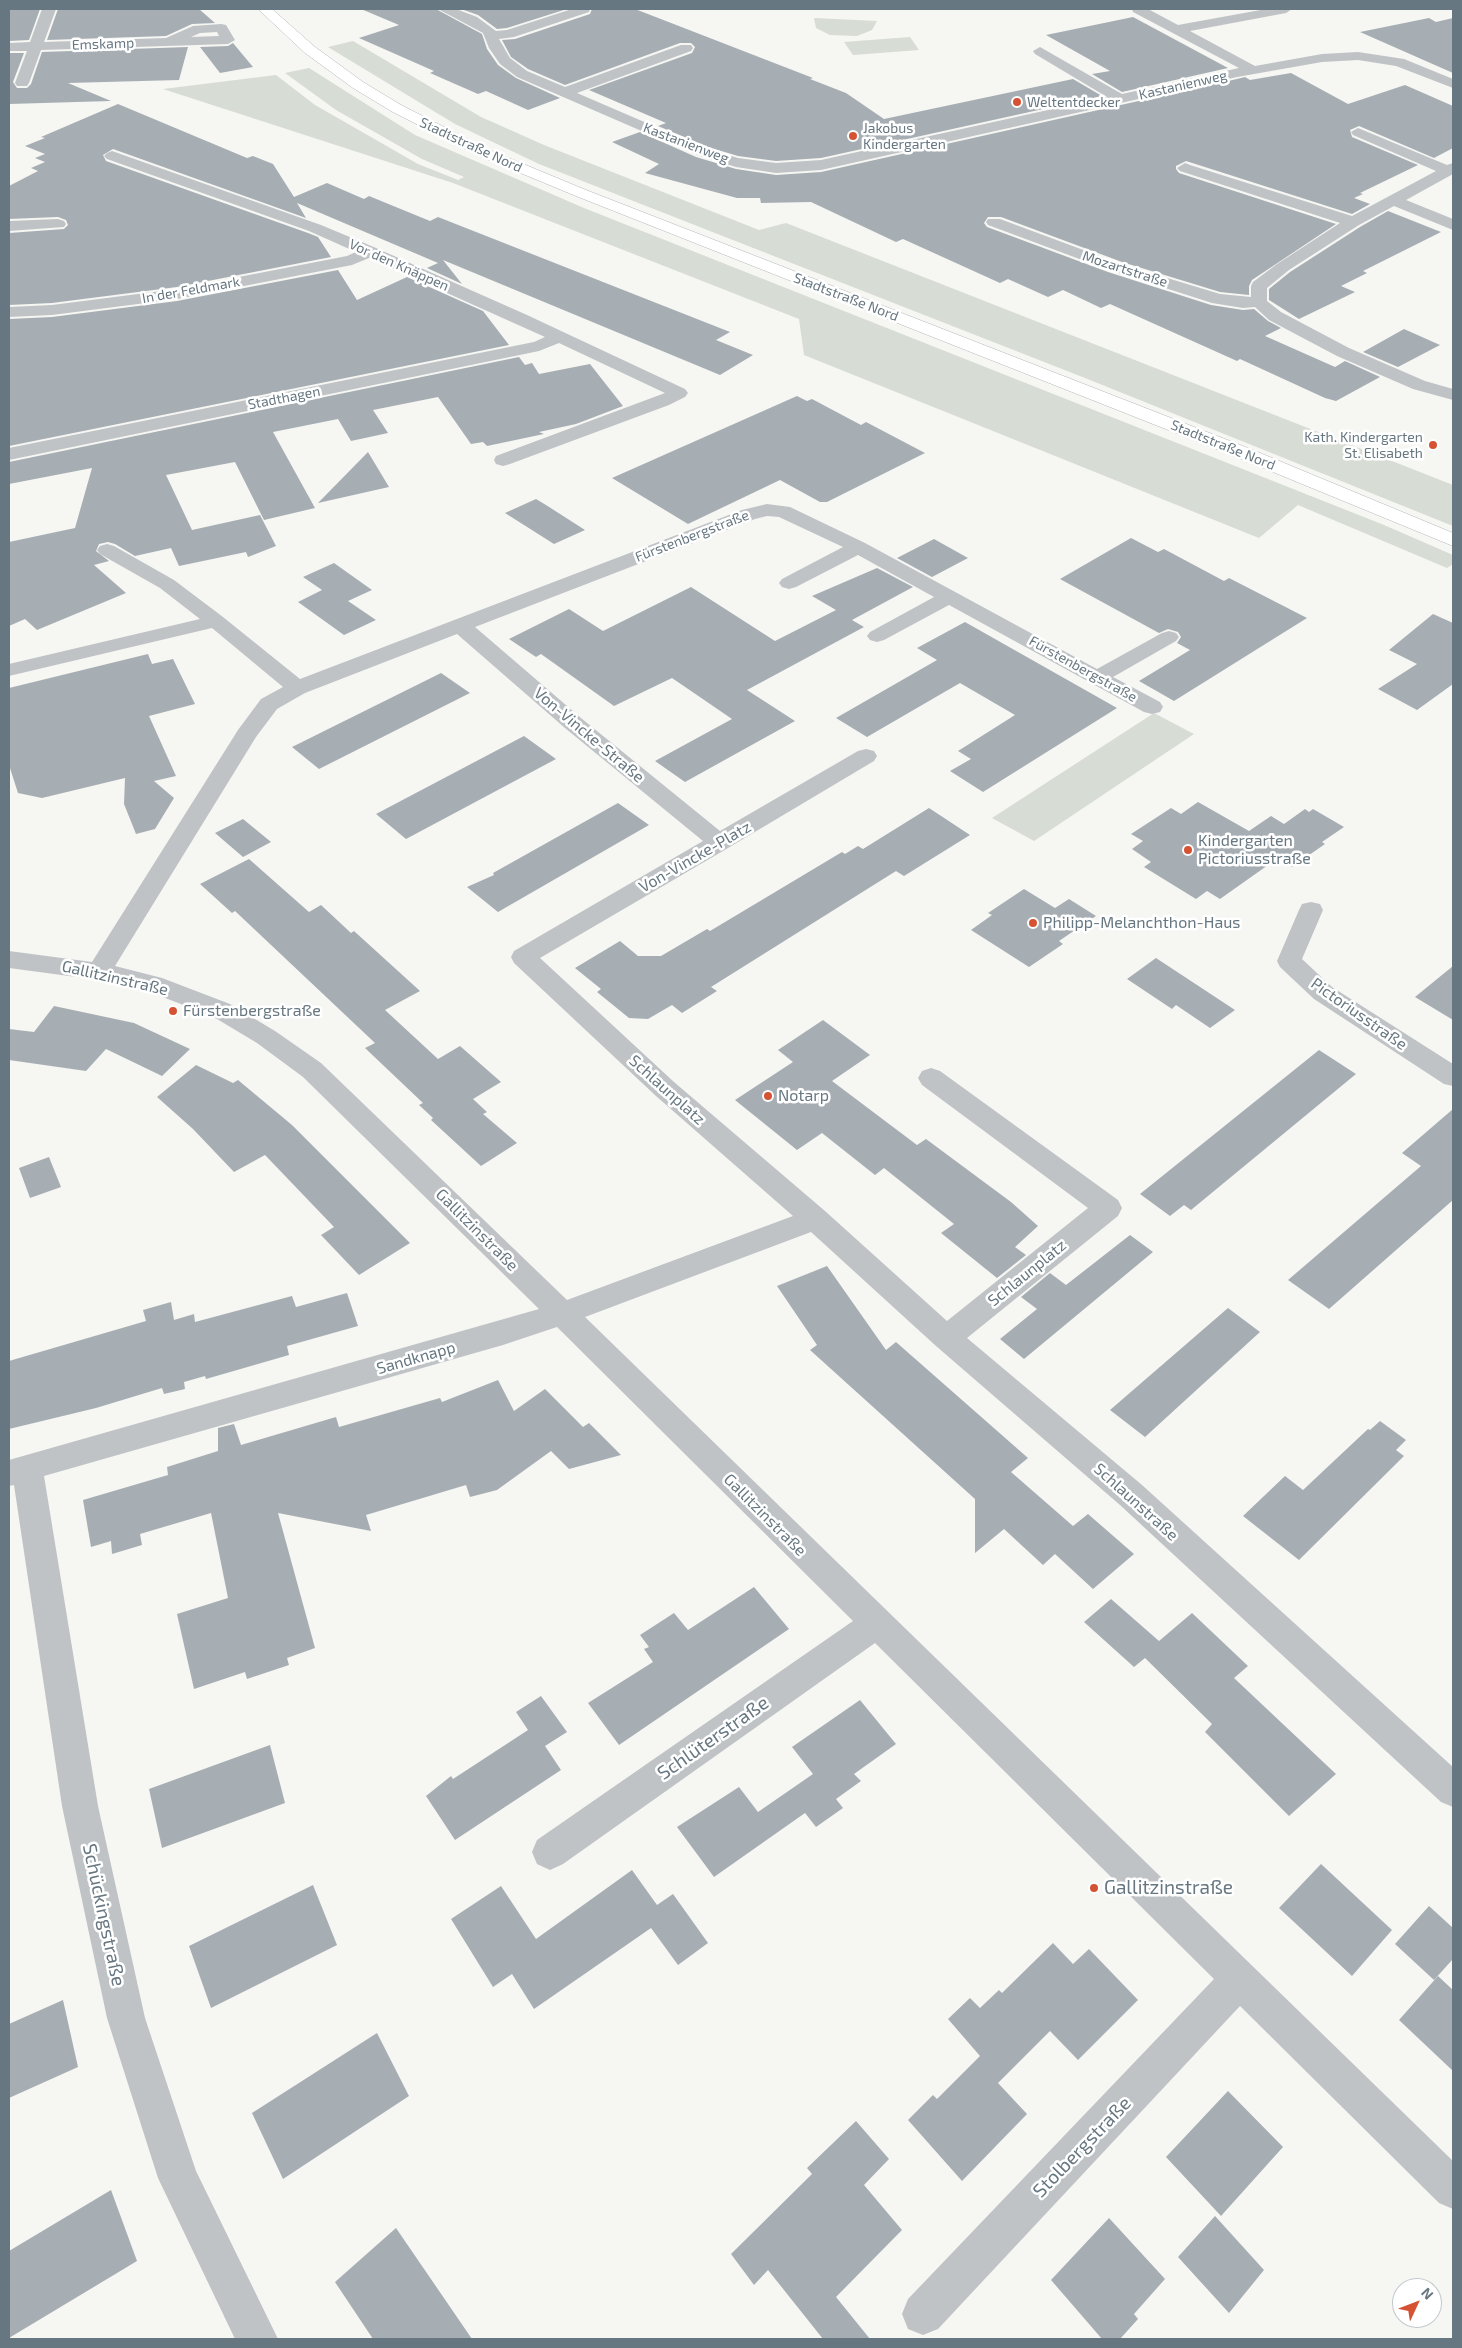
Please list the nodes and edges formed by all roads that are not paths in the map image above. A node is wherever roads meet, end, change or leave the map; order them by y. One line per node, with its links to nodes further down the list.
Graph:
1 (49, 9): 10 (street)
2 (264, 9): 36 (main road, Stadtstraße Nord)
3 (446, 9): 8 (street, Kastanienweg)
4 (584, 9): 8 (street)
5 (1138, 9): 7 (street, Kastanienweg)
6 (1286, 9): 7 (street)
7 (1178, 29): 14 (street, Kastanienweg)
8 (492, 36): 17 (street, Kastanienweg)
9 (170, 41): 10 (street, Emskamp)
10 (35, 46): 11 (street, Emskamp); 15 (street)
11 (9, 47)
12 (686, 48): 17 (street)
13 (1040, 50): 18 (street)
14 (1253, 70): 16 (street, Kastanienweg); 18 (street, Kastanienweg)
15 (22, 83)
16 (1453, 84)
17 (566, 92): 18 (street, Kastanienweg)
18 (1120, 99)
19 (1358, 132): 22 (street)
20 (112, 156): 29 (street, Vor den Knäppen)
21 (1185, 168): 25 (street)
22 (1451, 170): 23 (street)
23 (1393, 200): 25 (street); 27 (street)
24 (994, 222): 30 (street, Mozartstraße)
25 (1353, 222): 30 (street)
26 (58, 224): 28 (street)
27 (1453, 225)
28 (9, 226)
29 (370, 252): 31 (street, In der Feldmark); 32 (street, Vor den Knäppen)
30 (1260, 302): 33 (street)
31 (9, 312)
32 (559, 337): 34 (street, Stadthagen); 35 (street, Vor den Knäppen)
33 (1453, 395)
34 (9, 454)
35 (503, 460)
36 (1453, 540)
37 (858, 547): 39 (street); 40 (street, Fürstenbergstraße); 42 (street, Fürstenbergstraße)
38 (107, 550): 41 (street)
39 (789, 583)
40 (950, 596): 43 (street); 46 (street, Fürstenbergstraße)
41 (216, 621): 45 (street); 47 (street)
42 (461, 626): 47 (street, Fürstenbergstraße); 50 (street, Von-Vincke-Straße)
43 (877, 636)
44 (1169, 637): 46 (street)
45 (9, 670)
46 (1098, 678): 48 (street, Fürstenbergstraße)
47 (297, 688): 54 (street, Fürstenbergstraße)
48 (1152, 707)
49 (866, 756): 50 (street, Von-Vincke-Platz)
50 (720, 842): 52 (street, Von-Vincke-Platz)
51 (1312, 910): 55 (street, Pictoriusstraße)
52 (523, 957): 57 (street, Schlaunplatz)
53 (9, 960): 54 (street, Gallitzinstraße)
54 (100, 971): 58 (street, Gallitzinstraße)
55 (1453, 1077)
56 (931, 1078): 59 (street, Schlaunplatz)
57 (815, 1218): 58 (street, Sandknapp); 59 (street, Schlaunstraße)
58 (561, 1314): 60 (street, Sandknapp); 61 (street, Gallitzinstraße)
59 (946, 1338): 62 (street, Schlaunstraße)
60 (18, 1470): 67 (street, Schückingstraße)
61 (876, 1624): 63 (street, Schlüterstraße); 64 (street, Gallitzinstraße)
62 (1453, 1790)
63 (550, 1852)
64 (1240, 1979): 65 (street, Gallitzinstraße); 66 (street, Stolbergstraße)
65 (1453, 2189)
66 (923, 2314)
67 (257, 2339)

